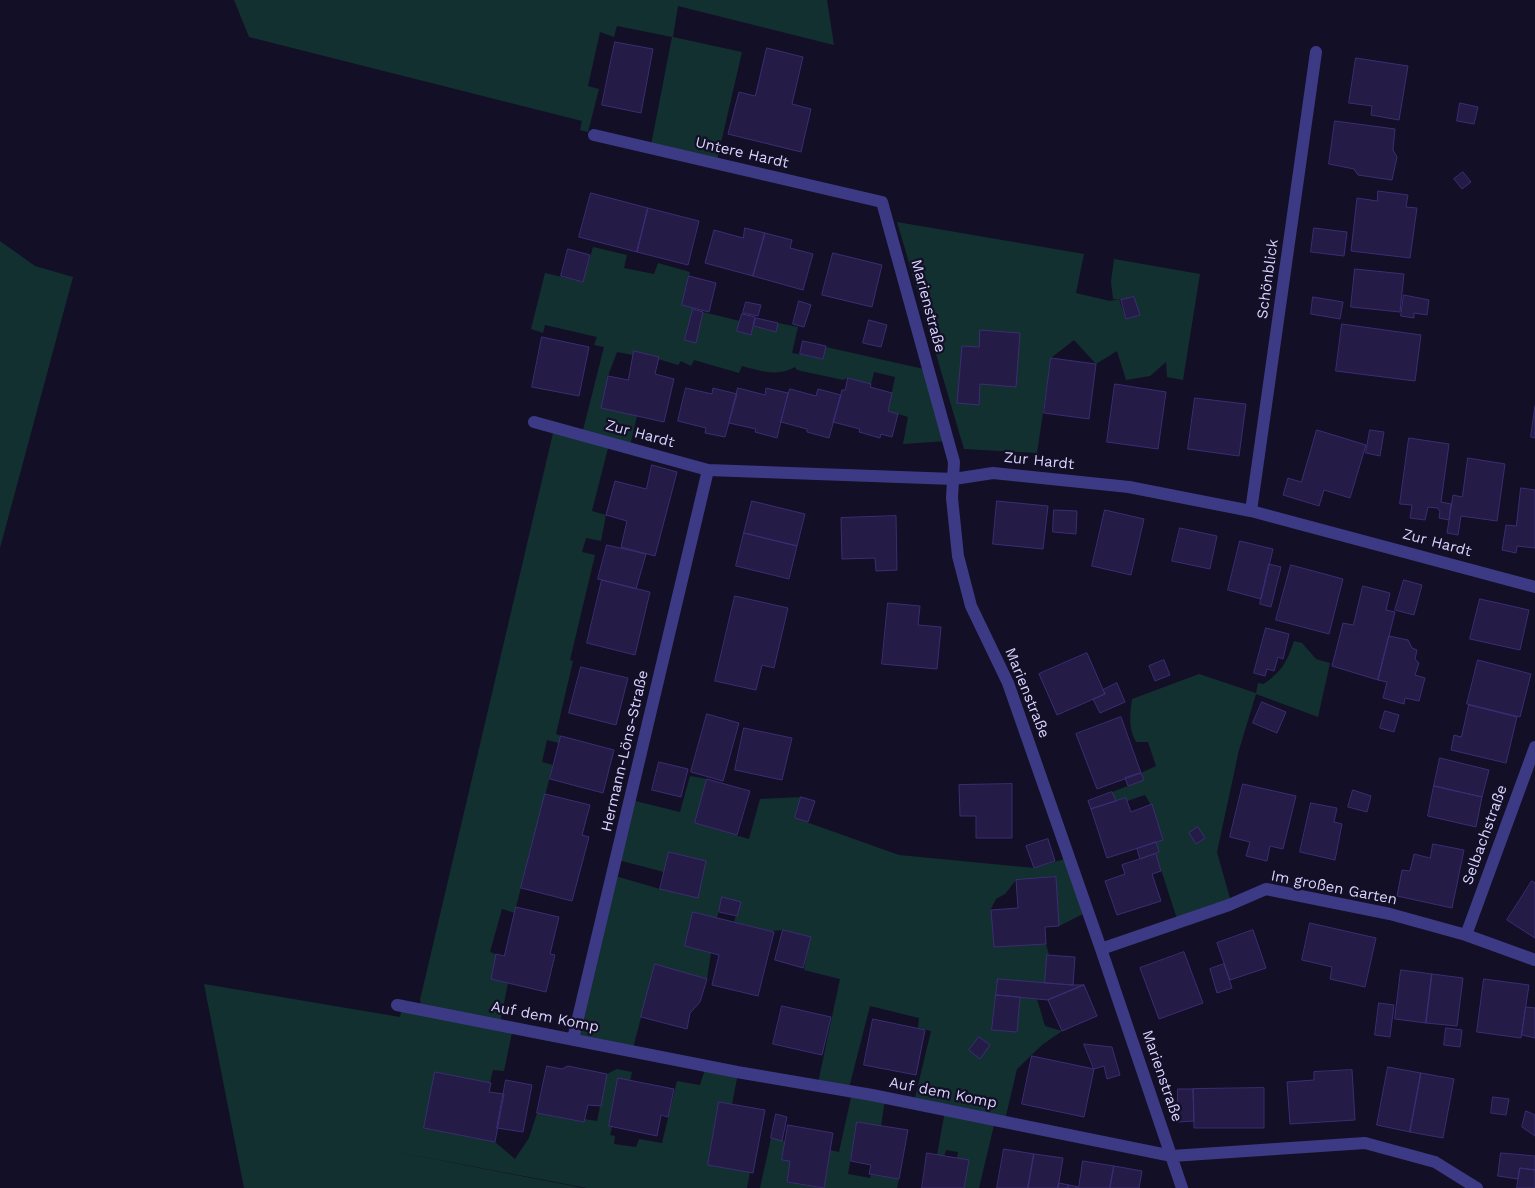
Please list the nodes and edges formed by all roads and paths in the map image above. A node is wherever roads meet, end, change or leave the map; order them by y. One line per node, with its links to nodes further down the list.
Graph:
1 (1316, 52): 7 (street, Schönblick)
2 (594, 135): 3 (street, Untere Hardt)
3 (882, 202): 6 (street, Marienstraße)
4 (534, 422): 5 (street, Zur Hardt)
5 (708, 470): 6 (street, Zur Hardt); 14 (street, Hermann-Löns-Straße)
6 (954, 479): 7 (street, Zur Hardt); 11 (street, Marienstraße)
7 (1252, 511): 8 (street, Zur Hardt)
8 (1535, 587)
9 (1535, 747): 10 (street, Selbachstraße)
10 (1466, 935): 11 (street, Im großen Garten); 12 (street, Im großen Garten)
11 (1101, 949): 15 (street, Marienstraße)
12 (1535, 960)
13 (397, 1005): 14 (street, Auf dem Komp)
14 (573, 1039): 15 (street, Auf dem Komp)
15 (1172, 1156): 16 (street, Marienstraße); 17 (street, Auf dem Komp)
16 (1182, 1188)
17 (1477, 1188)

